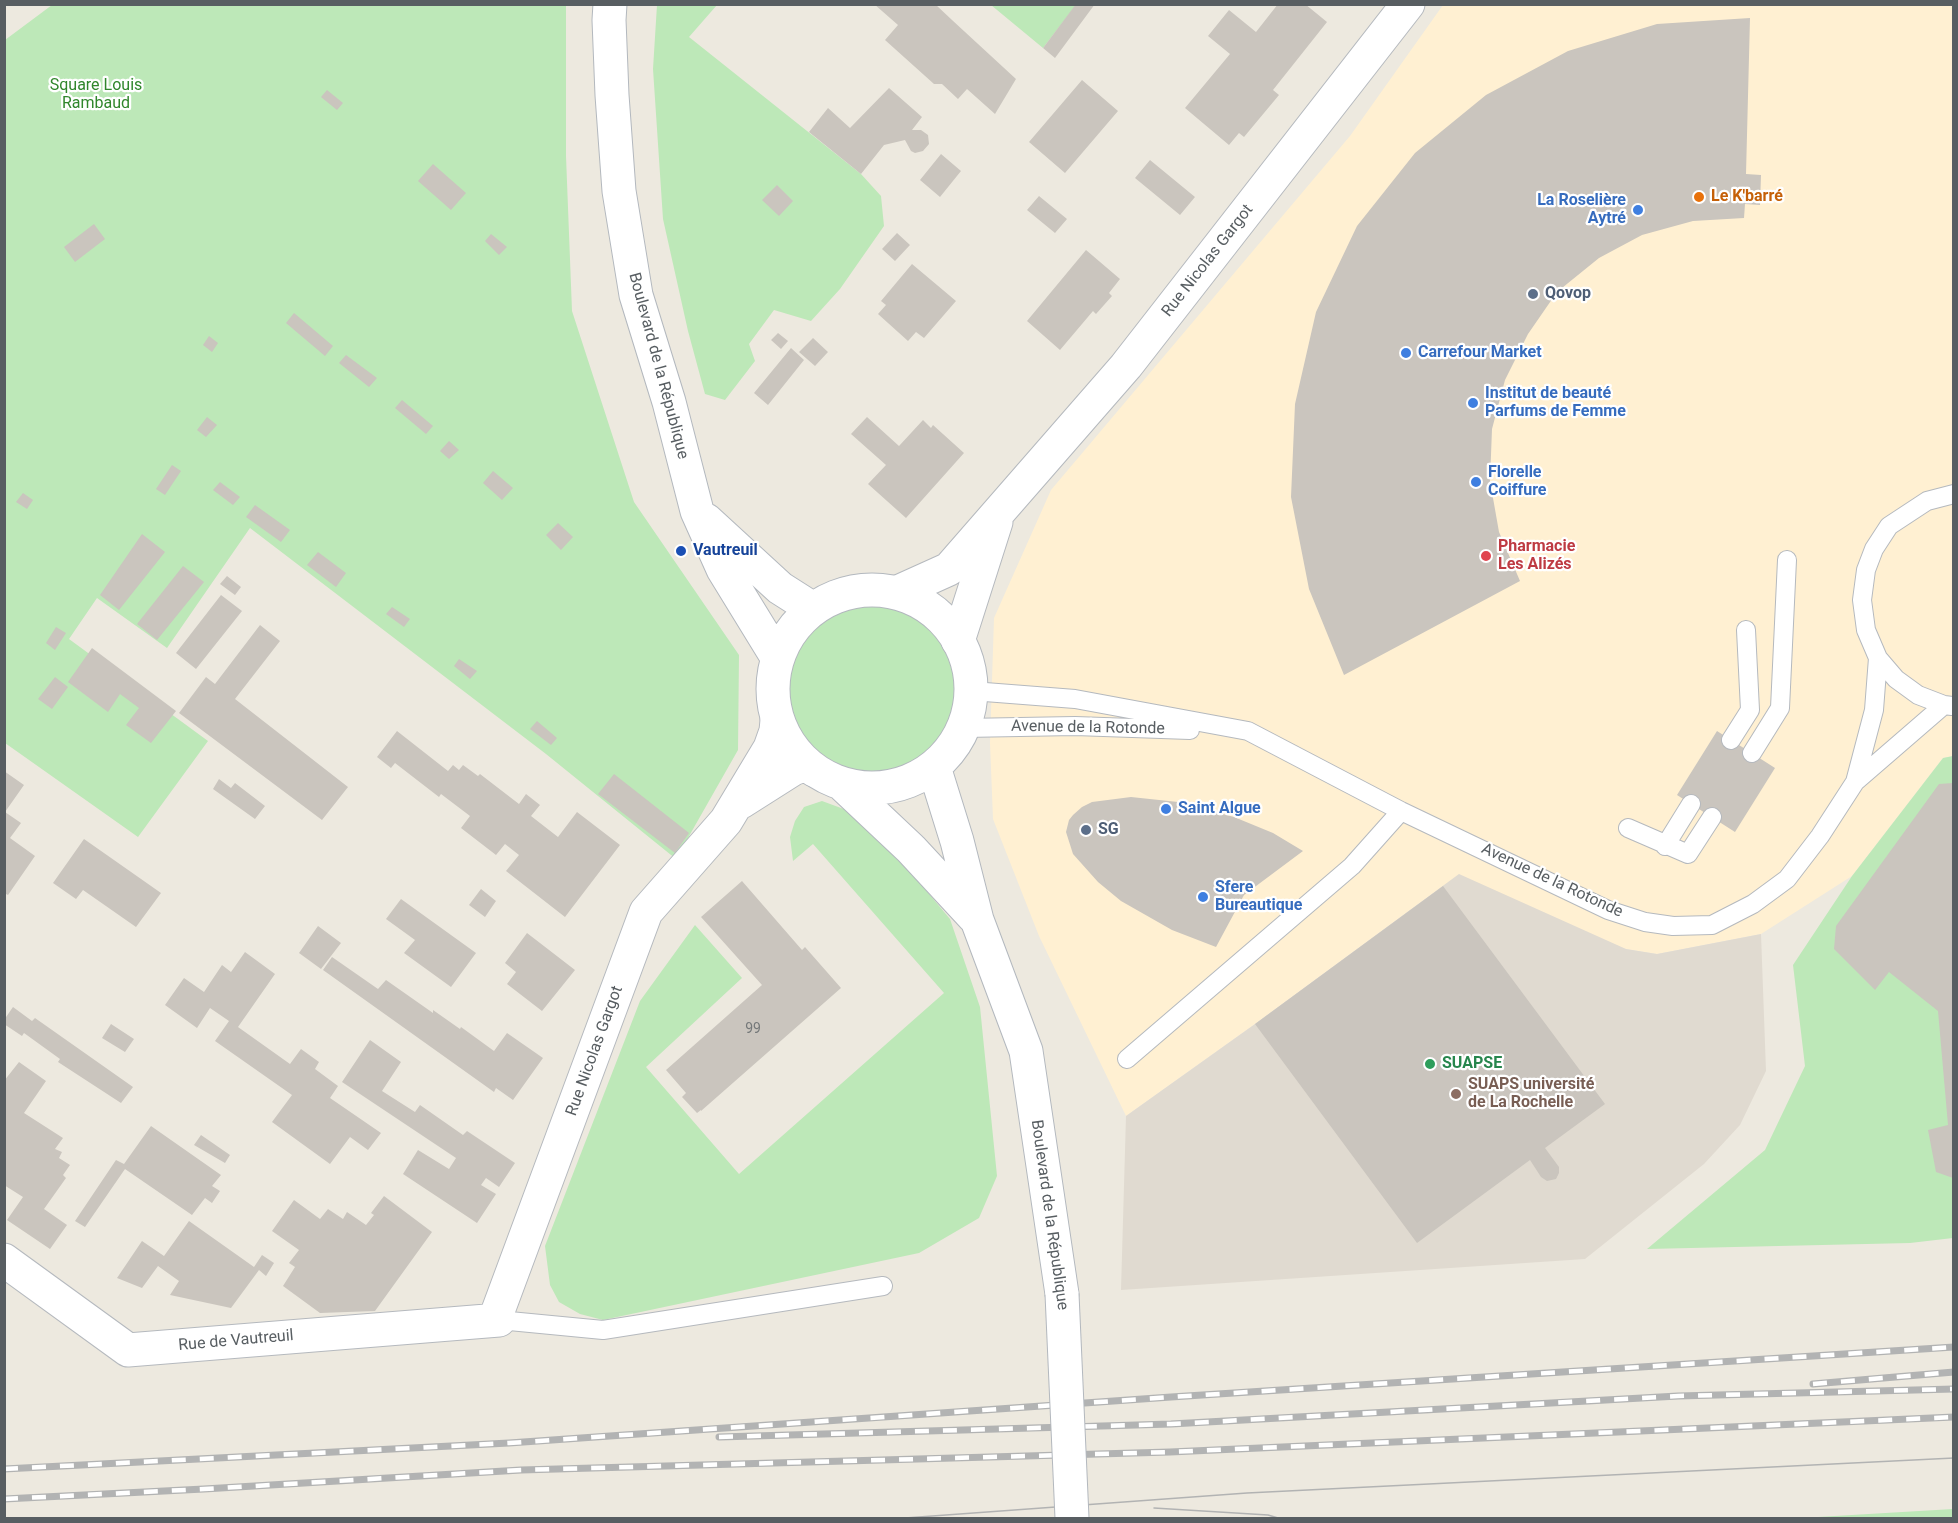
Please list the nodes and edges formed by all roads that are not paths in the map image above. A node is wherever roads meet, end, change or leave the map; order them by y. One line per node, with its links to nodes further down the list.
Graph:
1 (610, 4): 4 (main road, Boulevard de la République)
2 (1408, 4): 5 (main road, Rue Nicolas Gargot)
3 (1953, 494): 12 (lane)
4 (697, 511): 8 (main road); 11 (main road, Boulevard de la République)
5 (1000, 511): 7 (main road, Rue Nicolas Gargot); 10 (main road, Rue Nicolas Gargot)
6 (1787, 560): 19 (lane)
7 (898, 592): 8 (main road); 10 (main road)
8 (813, 609): 11 (main road)
9 (1746, 630): 18 (lane)
10 (958, 641): 13 (main road)
11 (777, 657): 15 (main road)
12 (1878, 658): 14 (lane); 22 (lane, Avenue de la Rotonde)
13 (972, 691): 16 (main road); 17 (lane, Avenue de la Rotonde)
14 (1948, 705): 22 (lane, Avenue de la Rotonde)
15 (777, 720): 21 (main road); 24 (main road, Rue Nicolas Gargot)
16 (963, 728): 17 (lane, Avenue de la Rotonde); 20 (main road)
17 (1248, 731): 25 (lane, Avenue de la Rotonde)
18 (1731, 740)
19 (1752, 753)
20 (934, 767): 21 (main road); 29 (main road, Boulevard de la République)
21 (828, 777): 24 (main road, Rue Nicolas Gargot); 29 (main road, Boulevard de la République)
22 (1855, 782): 25 (lane, Avenue de la Rotonde)
23 (1691, 804): 28 (lane)
24 (734, 807): 33 (main road, Rue Nicolas Gargot)
25 (1401, 811): 30 (lane)
26 (1712, 817): 28 (lane)
27 (1628, 828): 28 (lane)
28 (1665, 846)
29 (977, 920): 34 (main road, Boulevard de la République, bridge)
30 (1127, 1059)
31 (4, 1260): 33 (main road, Rue de Vautreuil)
32 (883, 1286): 33 (lane)
33 (497, 1319)
34 (1072, 1518)

